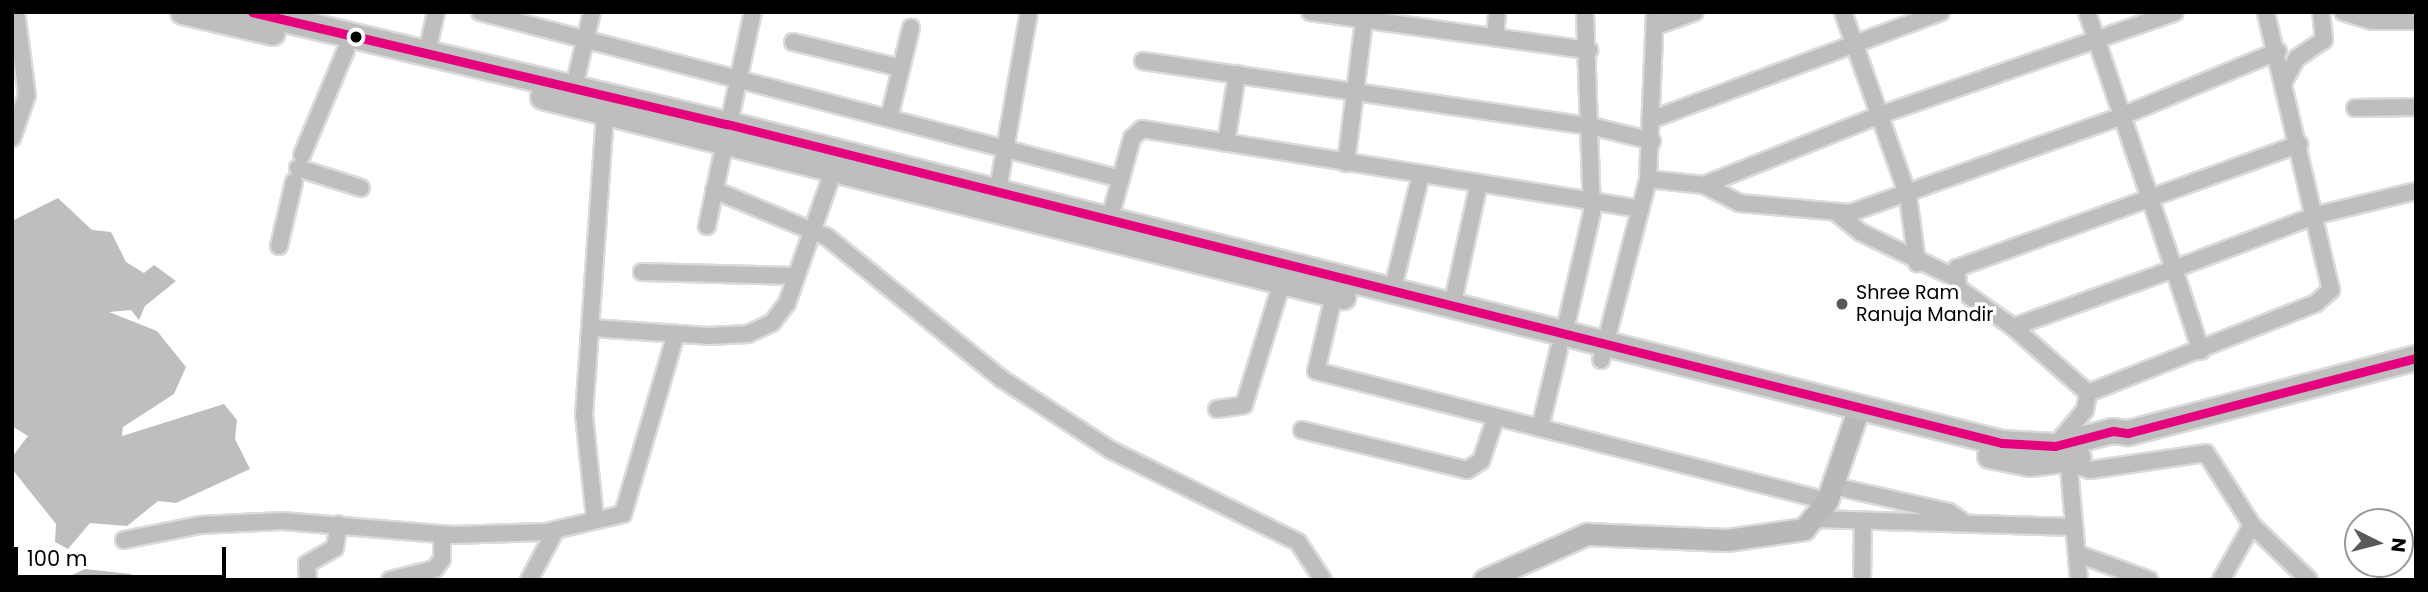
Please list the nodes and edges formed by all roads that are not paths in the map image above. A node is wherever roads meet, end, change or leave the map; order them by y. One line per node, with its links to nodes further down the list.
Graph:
1 (16, 12): 49 (street)
2 (183, 12): 20 (main road)
3 (436, 12): 32 (street)
4 (480, 12): 25 (street)
5 (592, 12): 25 (street)
6 (753, 12): 36 (street)
7 (1029, 12): 53 (street)
8 (1310, 12): 19 (street)
9 (1497, 12): 24 (street)
10 (1585, 12): 30 (street)
11 (1695, 12): 21 (street)
12 (1843, 12): 28 (street)
13 (1941, 12): 28 (street)
14 (2087, 12): 26 (street)
15 (2175, 12): 26 (street)
16 (2266, 12): 31 (street)
17 (2321, 12): 37 (street)
18 (2343, 12): 22 (street)
19 (1365, 16): 24 (street); 38 (street)
20 (258, 17): 29 (main road); 32 (main road)
21 (1656, 19): 46 (street)
22 (2416, 21)
23 (911, 28): 34 (street)
24 (1495, 37): 30 (street)
25 (586, 38): 36 (street); 39 (street)
26 (2097, 41): 43 (street); 44 (street)
27 (793, 42): 34 (street)
28 (1855, 43): 43 (street); 46 (street)
29 (346, 50): 39 (main road); 55 (street)
30 (1589, 50): 47 (street)
31 (2278, 51): 37 (street); 44 (street)
32 (427, 52): 39 (main road)
33 (1143, 61): 35 (street)
34 (901, 68): 45 (street)
35 (1237, 74): 38 (street); 51 (street)
36 (738, 78): 45 (street); 48 (street)
37 (2284, 80): 52 (street)
38 (1355, 90): 47 (street); 54 (street)
39 (572, 95): 42 (main road); 48 (main road)
40 (2416, 107): 41 (street)
41 (2355, 108)
42 (605, 113): 48 (main road); 87 (street)
43 (1880, 115): 61 (street); 65 (street)
44 (2122, 116): 65 (street); 66 (street)
45 (889, 118): 53 (street)
46 (1653, 119): 50 (street)
47 (1591, 126): 50 (street); 68 (street)
48 (725, 133): 56 (main road); 63 (street); 67 (main road)
49 (12, 138)
50 (1652, 141): 59 (street)
51 (1226, 143): 54 (street); 58 (street)
52 (2299, 144): 66 (street); 71 (street)
53 (1005, 149): 58 (street); 67 (street)
54 (1346, 163): 57 (street)
55 (298, 168): 62 (street); 75 (street)
56 (834, 169): 67 (main road); 74 (street)
57 (1421, 174): 60 (street); 83 (street)
58 (1121, 178): 72 (street)
59 (1648, 179): 61 (street); 69 (street)
60 (1479, 183): 68 (street); 85 (street)
61 (1704, 185): 70 (street)
62 (361, 188)
63 (714, 190): 73 (street); 74 (street)
64 (2416, 191): 71 (street)
65 (1908, 196): 70 (street); 77 (street)
66 (2147, 197): 78 (street); 81 (street)
67 (997, 201): 72 (main road); 76 (main road)
68 (1592, 201): 69 (street); 89 (street)
69 (1641, 209): 91 (street)
70 (1838, 214): 77 (street)
71 (2317, 215): 78 (street); 90 (street)
72 (1109, 221): 76 (main road)
73 (707, 226)
74 (812, 231): 80 (street); 114 (street)
75 (279, 246)
76 (1229, 260): 82 (main road); 83 (main road)
77 (1917, 263): 81 (street)
78 (2174, 269): 86 (street); 90 (street)
79 (642, 272): 80 (street)
80 (796, 276): 88 (street)
81 (1954, 277): 86 (street)
82 (1282, 282): 84 (main road); 94 (street)
83 (1392, 292): 85 (main road)
84 (1334, 295): 89 (main road); 96 (street)
85 (1452, 306): 89 (main road)
86 (2013, 327): 93 (street)
87 (592, 328): 88 (street); 101 (street)
88 (676, 334): 101 (street)
89 (1561, 342): 91 (main road); 97 (street)
90 (2201, 351): 93 (street)
91 (1603, 352): 95 (main road)
92 (2416, 358): 99 (main road)
93 (2088, 393): 99 (street)
94 (1217, 409)
95 (1856, 415): 99 (main road); 100 (street)
96 (1496, 417): 97 (street); 98 (street)
97 (1540, 428): 100 (street)
98 (1302, 430)
99 (2063, 458): 105 (street); 106 (street)
100 (1826, 502): 102 (street); 103 (street); 115 (street)
101 (595, 520): 107 (street)
102 (1962, 521): 103 (street); 106 (street)
103 (1863, 522): 116 (street)
104 (339, 524): 108 (street); 109 (street); 111 (street)
105 (2252, 524): 119 (street); 120 (street)
106 (2073, 527): 110 (street)
107 (555, 531): 108 (street); 113 (street)
108 (442, 534): 112 (street)
109 (124, 540)
110 (2078, 554): 117 (street); 118 (street)
111 (308, 580)
112 (390, 580)
113 (530, 580)
114 (1323, 580)
115 (1484, 580)
116 (1863, 580)
117 (2079, 580)
118 (2149, 580)
119 (2221, 580)
120 (2309, 580)

